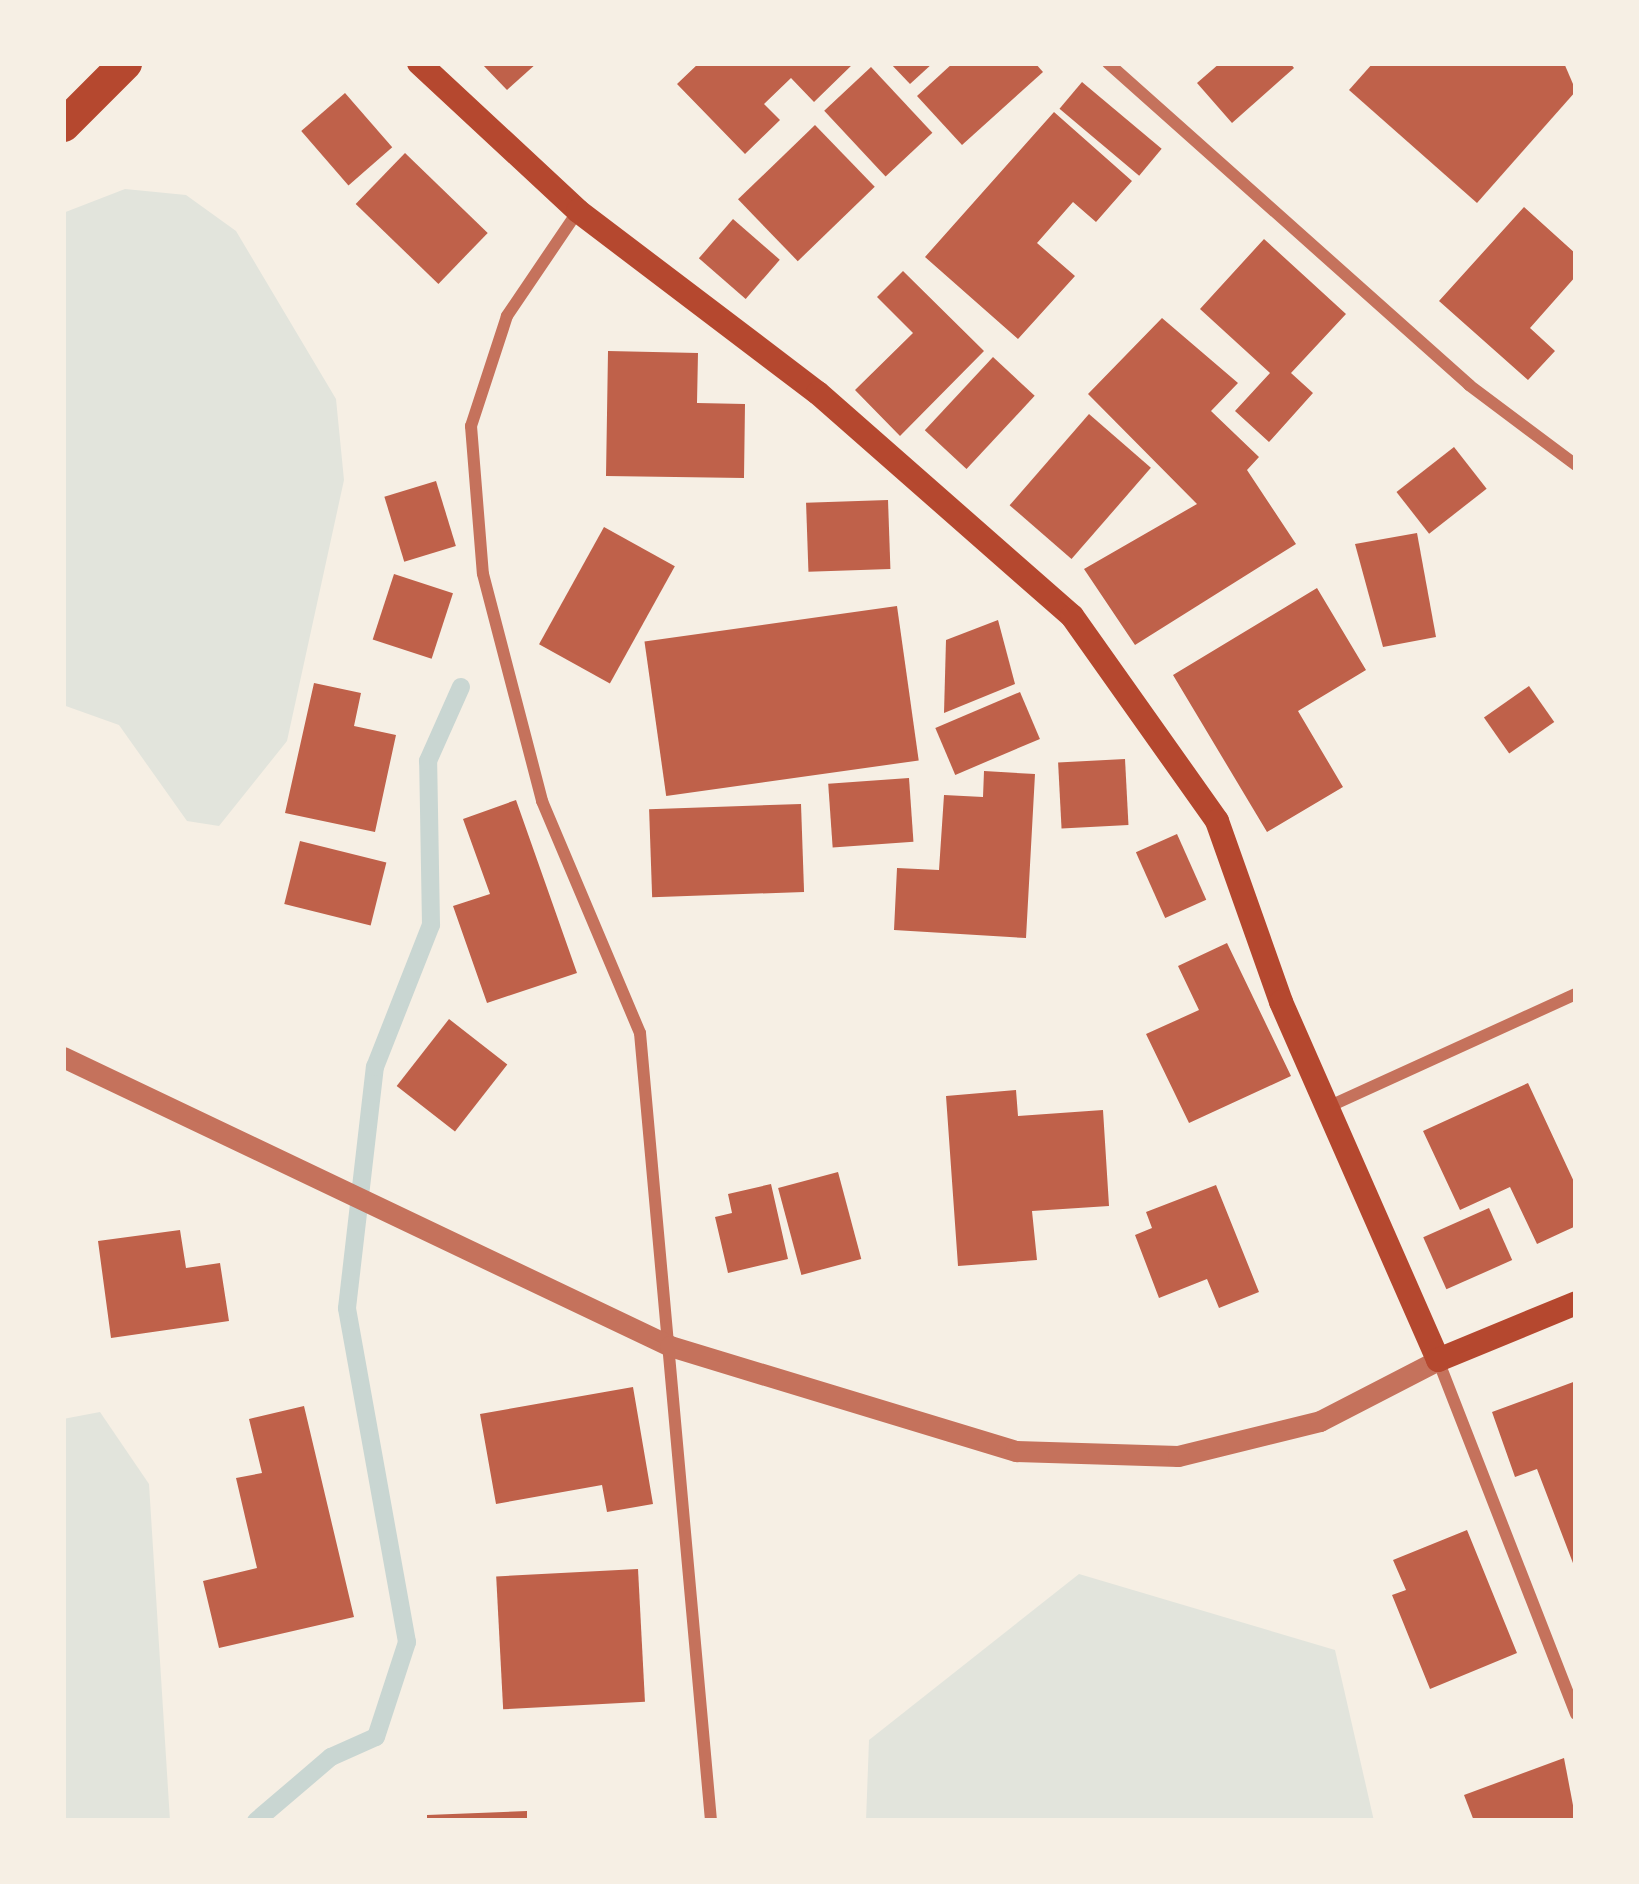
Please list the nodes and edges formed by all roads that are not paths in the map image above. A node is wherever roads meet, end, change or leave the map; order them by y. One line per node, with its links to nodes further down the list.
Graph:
1 (125, 63): 4 (highway)
2 (419, 63): 5 (main road)
3 (1108, 63): 6 (street)
4 (63, 125)
5 (578, 211): 9 (main road); 11 (street)
6 (1573, 458)
7 (1576, 994): 9 (street)
8 (63, 1057): 11 (street)
9 (1330, 1106): 12 (main road)
10 (1576, 1303): 12 (main road)
11 (670, 1346): 12 (street); 14 (street)
12 (1438, 1360): 13 (street)
13 (1576, 1714)
14 (711, 1821)

